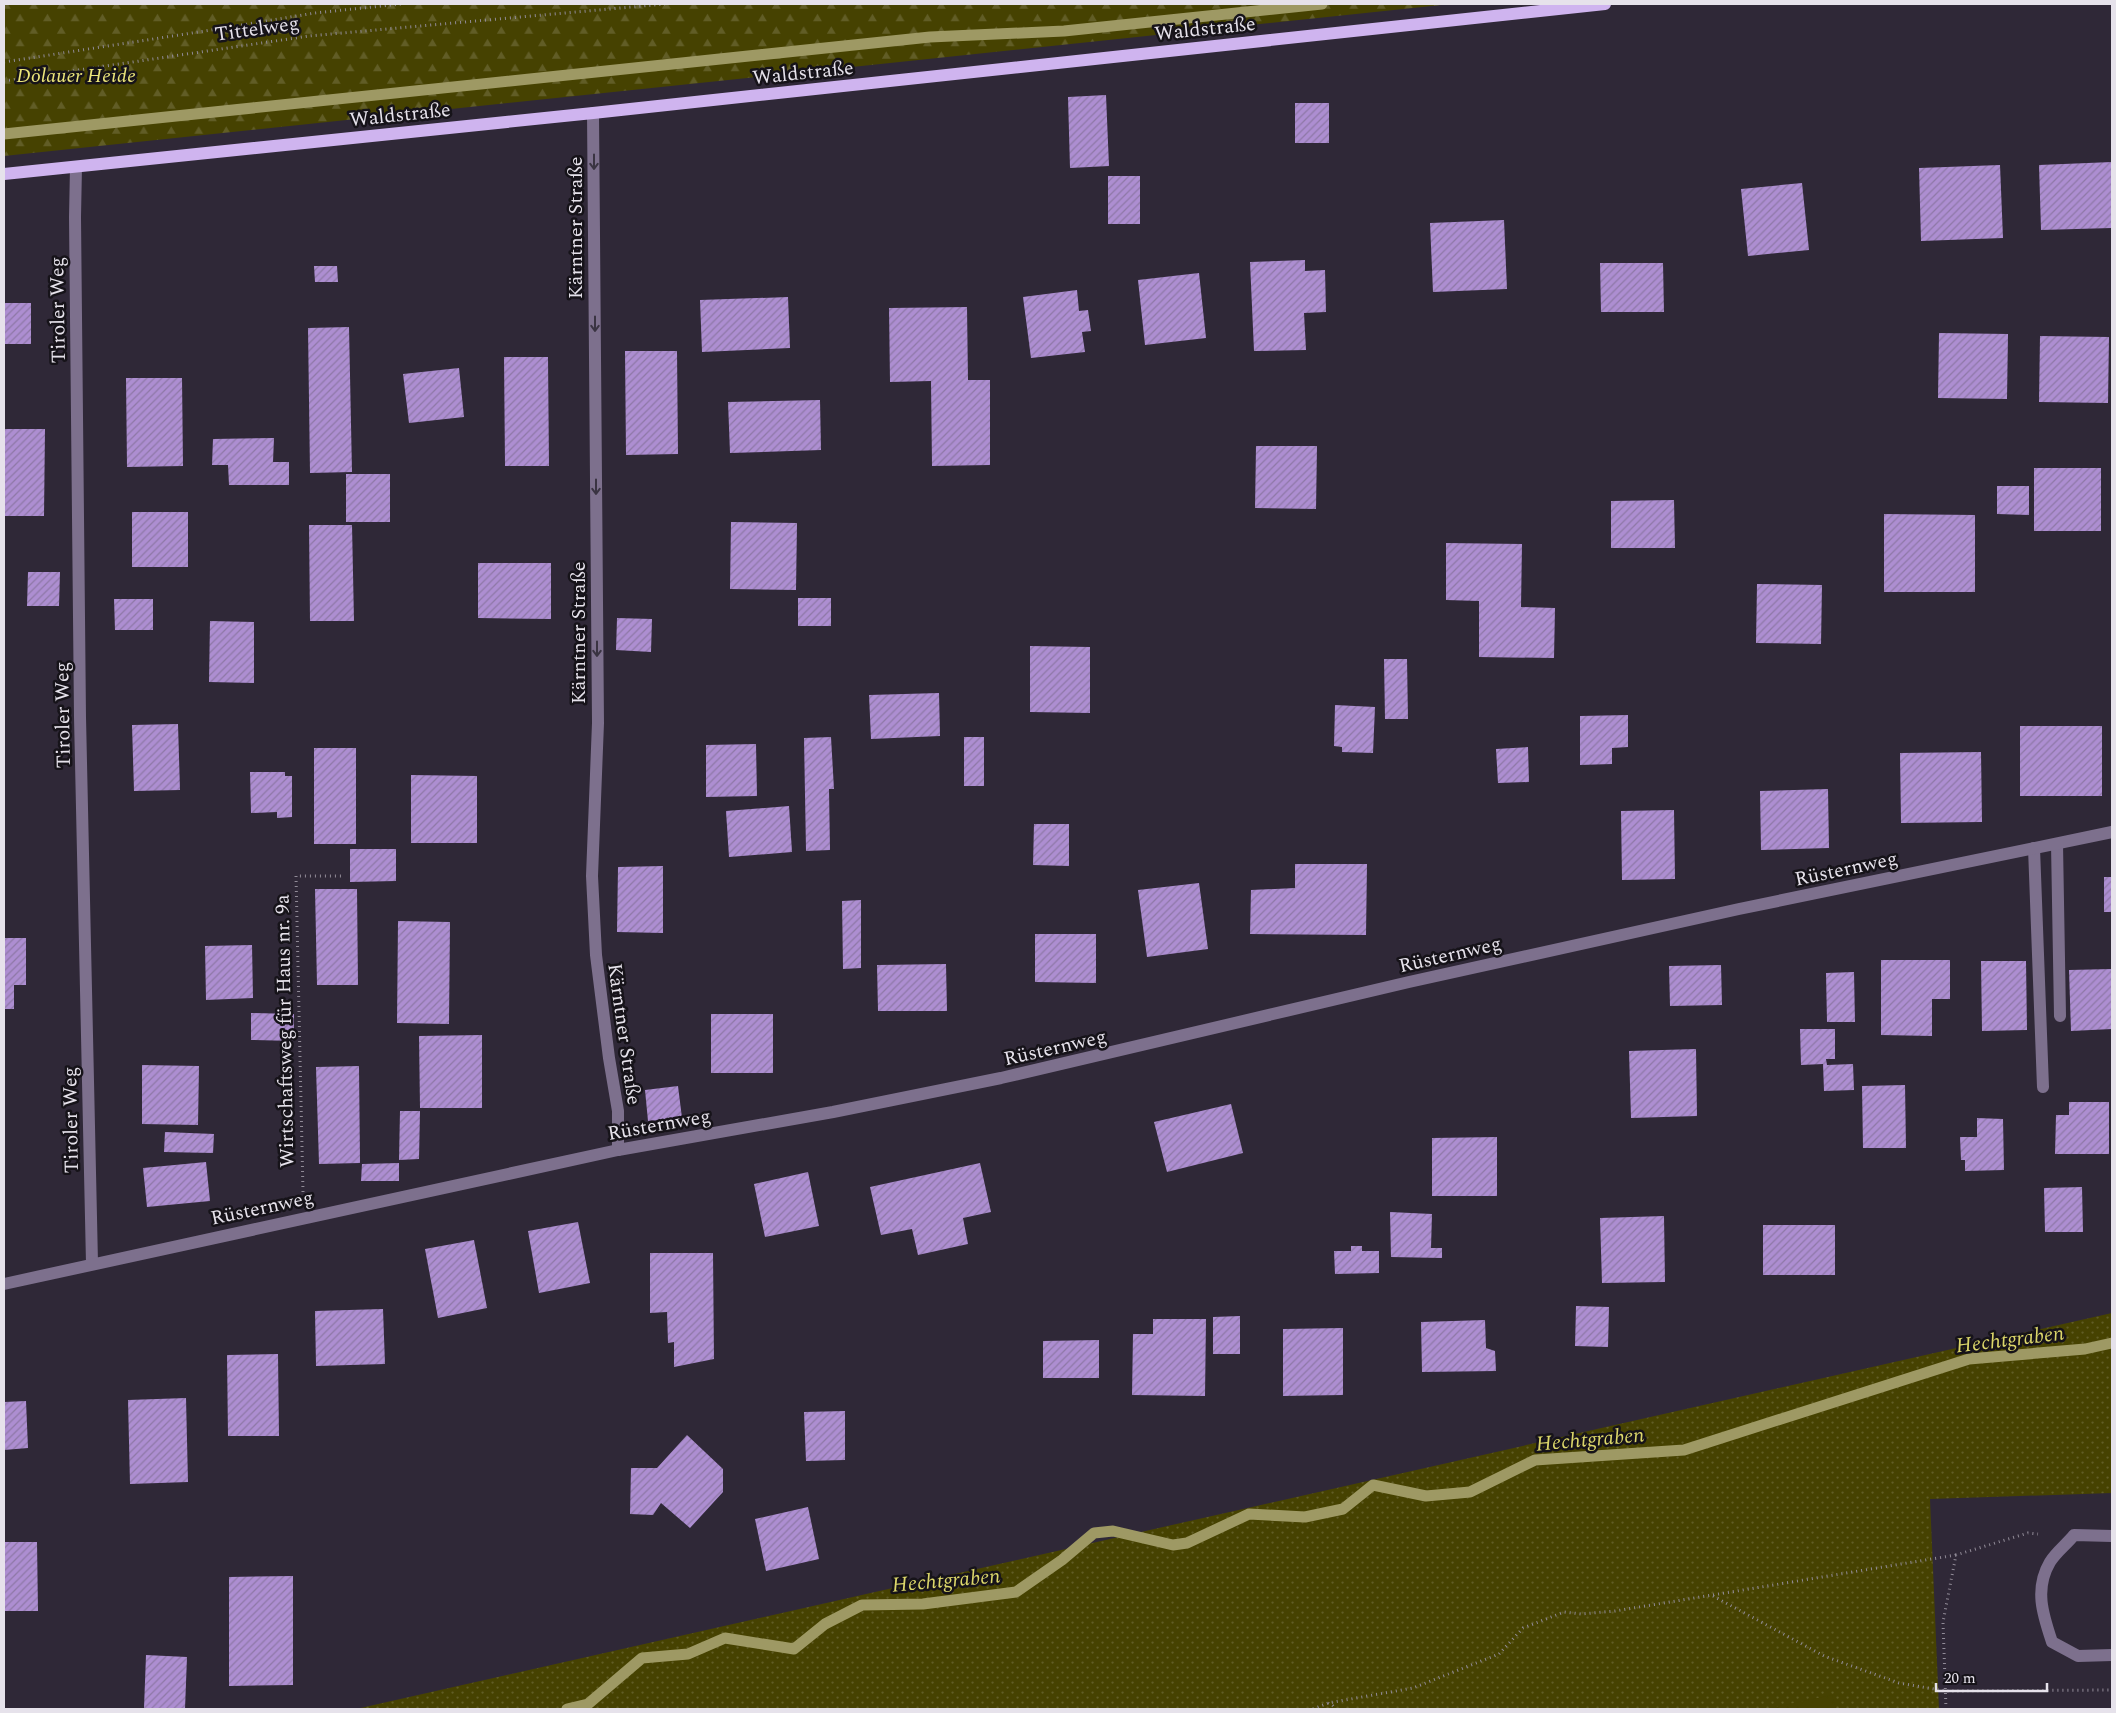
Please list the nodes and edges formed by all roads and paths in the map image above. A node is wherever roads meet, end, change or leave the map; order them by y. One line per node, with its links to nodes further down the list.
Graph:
1 (401, 4): 4 (path)
2 (665, 4): 5 (path, Tittelweg)
3 (1605, 4): 6 (main road, Waldstraße)
4 (4, 62)
5 (4, 81)
6 (593, 113): 7 (main road, Waldstraße); 15 (street, Kärntner Straße, one-way to 15)
7 (76, 166): 8 (main road, Waldstraße); 17 (street, Tiroler Weg)
8 (4, 174)
9 (2112, 832): 10 (street, Rüsternweg)
10 (2057, 844): 11 (street, Rüsternweg); 13 (street)
11 (2034, 848): 14 (street); 15 (street, Rüsternweg)
12 (342, 876): 16 (path, Wirtschaftsweg für Haus nr. 9a)
13 (2060, 1016)
14 (2043, 1087)
15 (618, 1150): 17 (street, Rüsternweg)
16 (303, 1200)
17 (92, 1263): 18 (street, Rüsternweg)
18 (4, 1284)
19 (2074, 1535): 20 (street); 21 (path); 23 (street)
20 (2112, 1536)
21 (1956, 1555): 22 (path); 25 (path)
22 (1712, 1596): 25 (path); 26 (path)
23 (2110, 1653)
24 (2112, 1690): 25 (path)
25 (1945, 1691): 29 (path)
26 (1328, 1703): 27 (path); 28 (path)
27 (1313, 1709)
28 (1334, 1709)
29 (1946, 1709)

